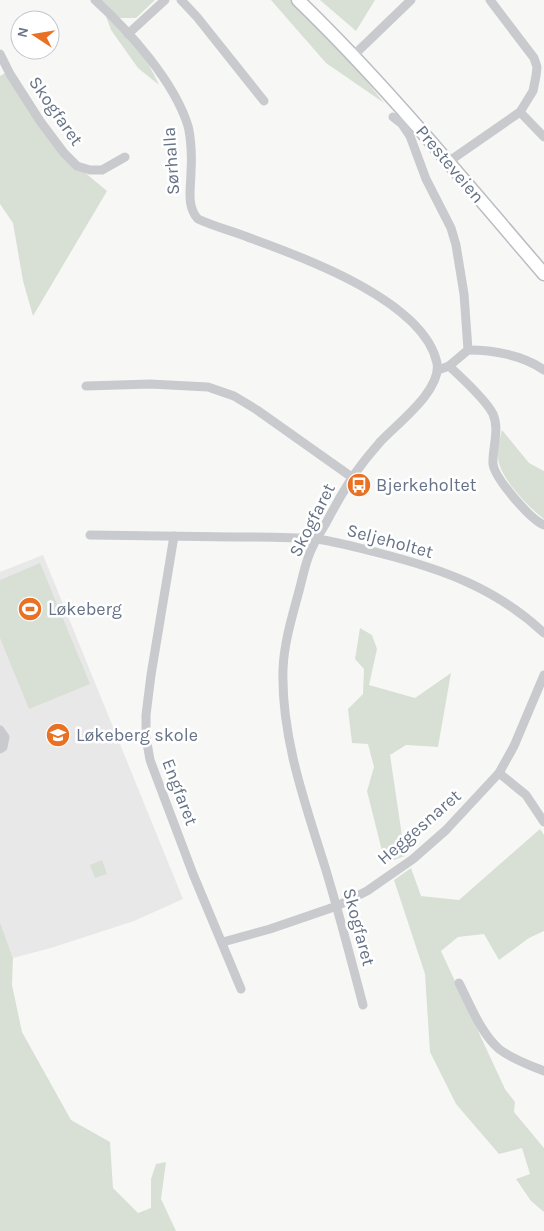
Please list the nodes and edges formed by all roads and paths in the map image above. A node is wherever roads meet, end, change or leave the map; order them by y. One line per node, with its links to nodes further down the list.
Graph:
1 (96, 0): 7 (street, Sørhalla)
2 (165, 0): 7 (street)
3 (181, 0): 10 (street)
4 (298, 0): 9 (main road, Presteveien)
5 (411, 0): 9 (street)
6 (490, 0): 11 (street)
7 (128, 34): 19 (street, Sørhalla)
8 (0, 54): 14 (street, Skogfaret)
9 (354, 55): 15 (main road, Presteveien)
10 (264, 101)
11 (520, 112): 13 (street); 15 (street)
12 (393, 117): 17 (street)
13 (544, 137)
14 (125, 157)
15 (448, 162): 16 (main road, Presteveien)
16 (544, 274)
17 (468, 350): 18 (street); 20 (street)
18 (449, 366): 19 (street); 23 (street)
19 (438, 370): 22 (street, Skogfaret)
20 (544, 370)
21 (86, 386): 22 (street)
22 (353, 478): 26 (street, Skogfaret)
23 (544, 525)
24 (90, 535): 25 (street, Seljeholtet)
25 (174, 536): 26 (street, Seljeholtet); 34 (street, Engfaret)
26 (316, 539): 27 (street, Seljeholtet); 33 (street, Skogfaret)
27 (544, 633)
28 (544, 675): 31 (street, Heggesnaret)
29 (0, 730): 30 (street)
30 (0, 749)
31 (500, 773): 32 (street); 33 (street, Heggesnaret)
32 (544, 822)
33 (337, 906): 34 (street, Heggesnaret); 37 (street, Skogfaret)
34 (223, 942): 36 (street, Engfaret)
35 (459, 983): 38 (street)
36 (241, 989)
37 (363, 1006)
38 (544, 1071)

